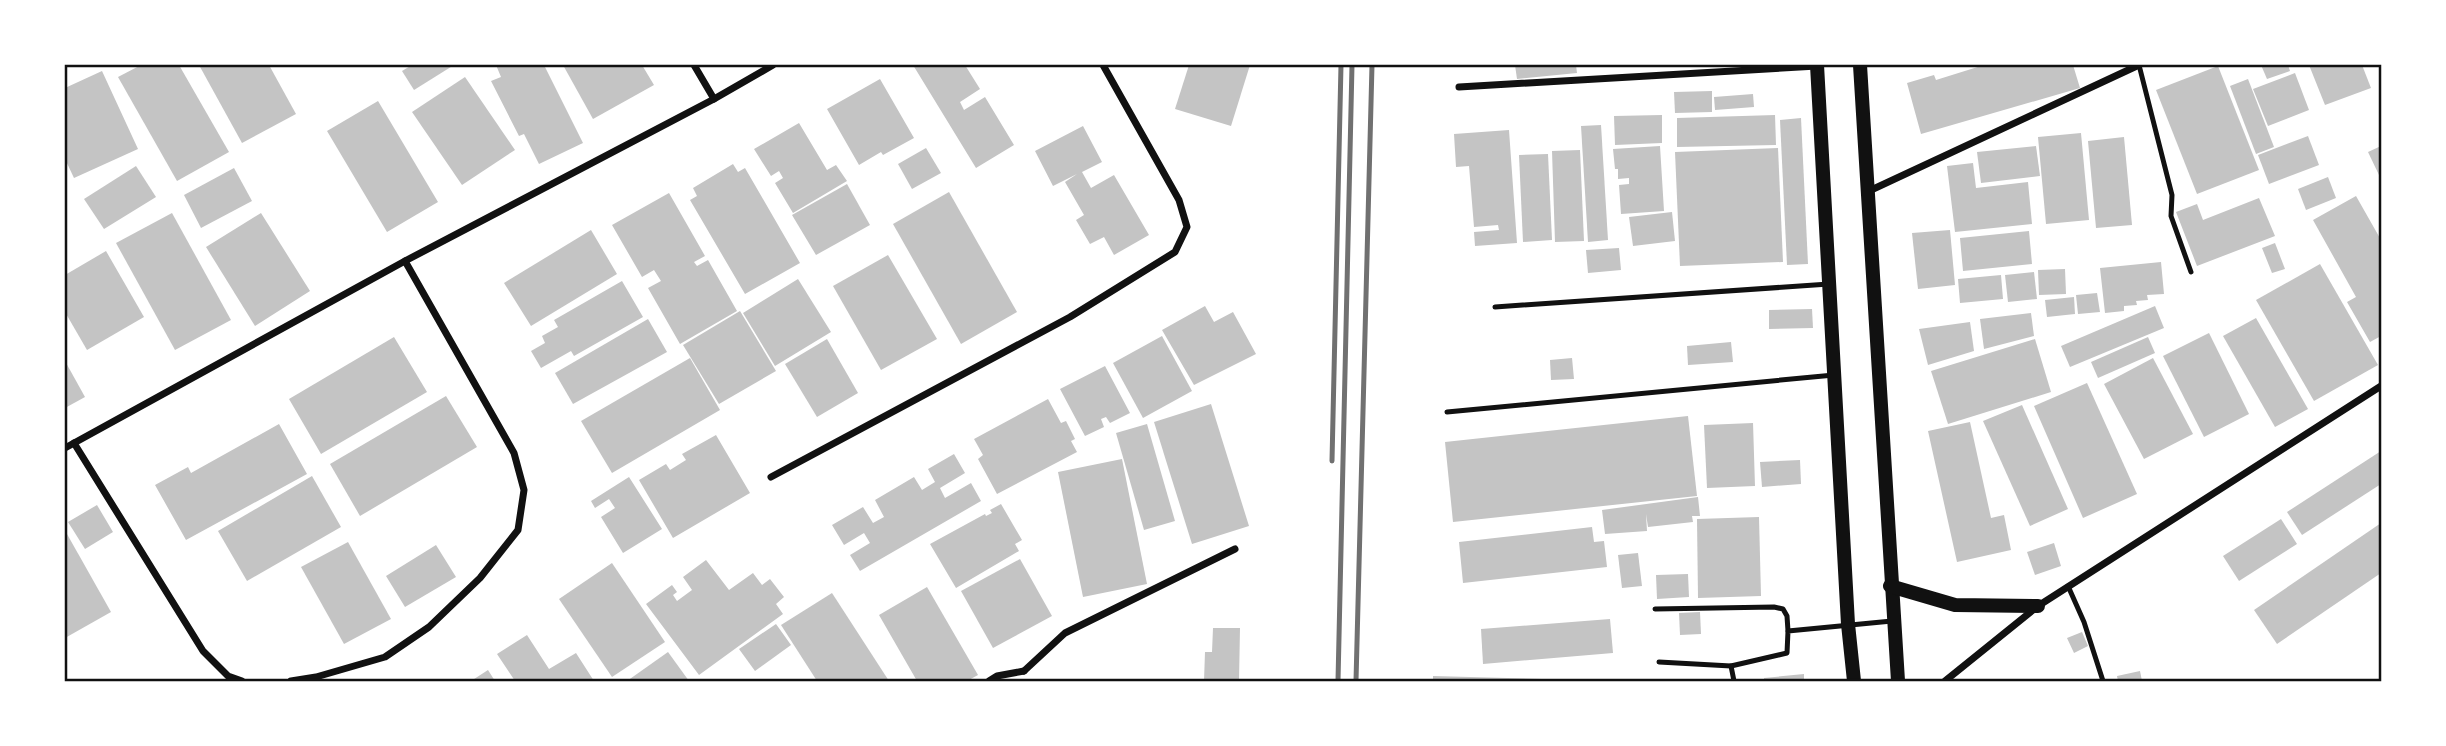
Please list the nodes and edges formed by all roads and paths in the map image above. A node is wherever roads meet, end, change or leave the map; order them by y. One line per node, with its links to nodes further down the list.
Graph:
1 (694, 65): 8 (street)
2 (773, 65): 8 (street)
3 (1102, 65): 19 (street)
4 (1817, 65): 7 (street); 12 (main road)
5 (1860, 65): 9 (main road)
6 (2139, 65): 9 (street); 11 (lane)
7 (1459, 87)
8 (714, 99): 10 (street)
9 (1868, 192): 21 (main road)
10 (405, 261): 17 (street); 32 (street)
11 (2191, 272)
12 (1829, 284): 13 (lane); 14 (main road)
13 (1494, 307)
14 (1834, 375): 16 (lane); 26 (main road)
15 (2381, 386): 22 (street)
16 (1447, 412)
17 (74, 443): 18 (street); 31 (street)
18 (65, 448)
19 (771, 477)
20 (1235, 549): 30 (street)
21 (1890, 586): 23 (main road); 25 (main road)
22 (2068, 586): 23 (street); 39 (lane)
23 (2038, 606): 38 (street)
24 (1655, 609): 27 (lane)
25 (1893, 621): 26 (lane); 37 (main road)
26 (1849, 624): 27 (lane); 36 (main road)
27 (1788, 631): 29 (lane)
28 (1660, 662): 29 (lane)
29 (1731, 666): 35 (lane)
30 (1024, 671): 33 (street); 34 (street)
31 (242, 681)
32 (291, 681)
33 (989, 681)
34 (1026, 681)
35 (1734, 681)
36 (1854, 681)
37 (1898, 681)
38 (1945, 681)
39 (2103, 681)

